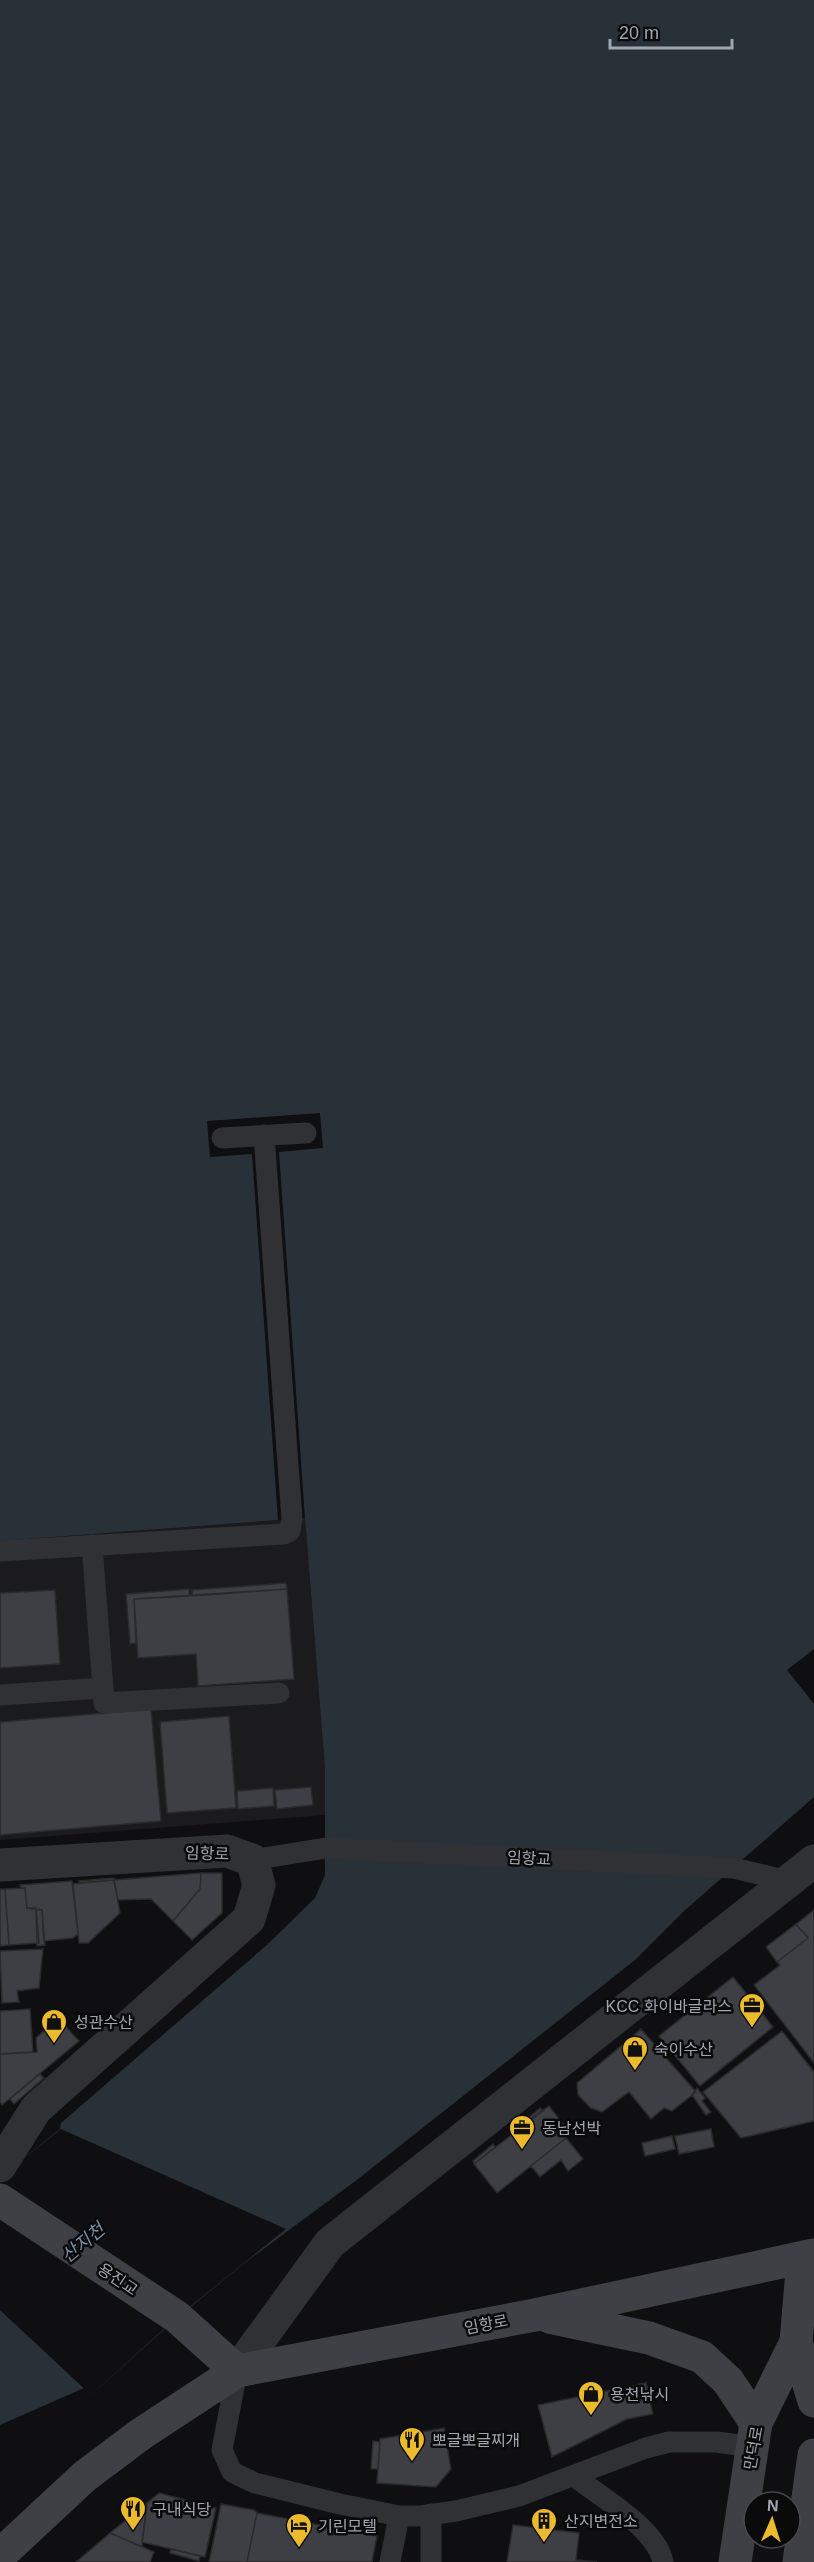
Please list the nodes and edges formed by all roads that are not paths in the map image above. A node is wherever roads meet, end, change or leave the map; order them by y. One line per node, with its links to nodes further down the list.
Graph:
1 (306, 1133): 2 (lane)
2 (264, 1135): 3 (lane); 4 (lane)
3 (222, 1138)
4 (92, 1545): 5 (lane); 6 (lane)
5 (0, 1551)
6 (103, 1688): 7 (lane); 8 (lane)
7 (279, 1693)
8 (0, 1695)
9 (252, 1860): 11 (street, 임항로); 12 (lane, 임항교); 13 (street, 임항로)
10 (814, 1861): 12 (street)
11 (0, 1864)
12 (788, 1881): 18 (street)
13 (0, 2166)
14 (0, 2200): 18 (main road, 용진교)
15 (808, 2257): 16 (main road, 임항로); 17 (main road, 만덕로)
16 (535, 2315): 18 (main road, 임항로); 20 (main road)
17 (796, 2342): 19 (main road, 만덕로); 20 (main road, 만덕로)
18 (237, 2371): 24 (lane); 25 (main road)
19 (814, 2401)
20 (754, 2435): 22 (lane); 29 (main road, 만덕로)
21 (814, 2455): 30 (main road)
22 (575, 2477): 23 (lane); 28 (lane)
23 (431, 2514): 24 (lane); 27 (lane)
24 (399, 2516): 26 (lane)
25 (6, 2556)
26 (390, 2562)
27 (432, 2562)
28 (663, 2562)
29 (735, 2562)
30 (799, 2562)

